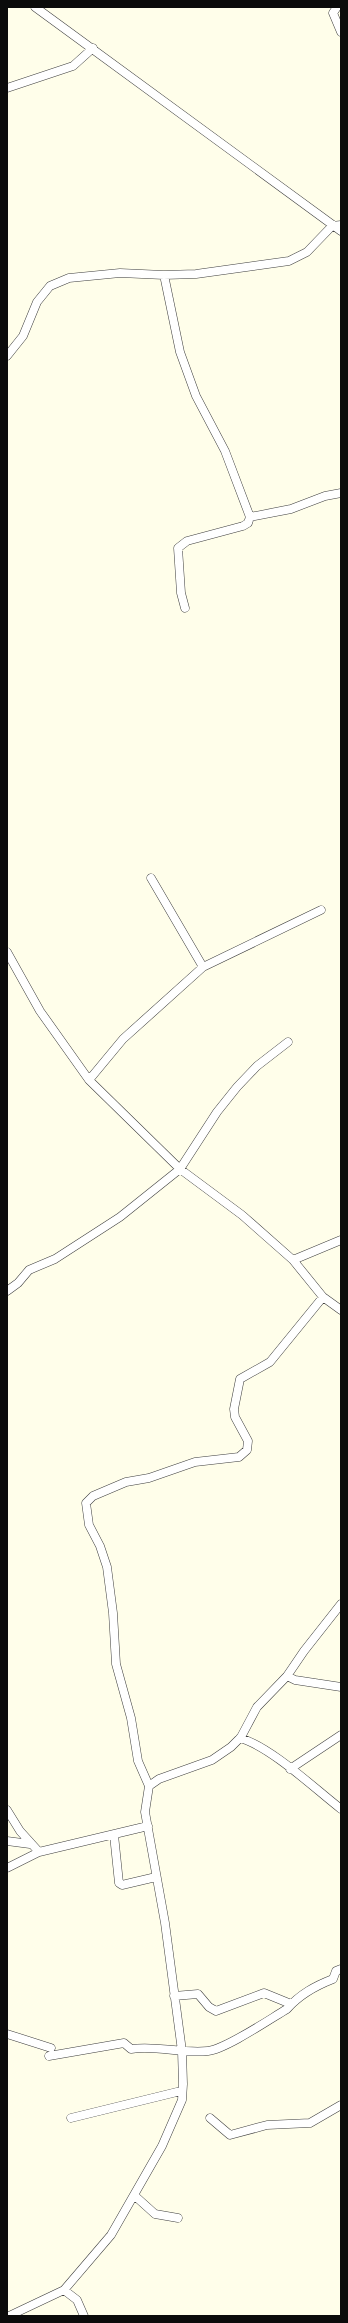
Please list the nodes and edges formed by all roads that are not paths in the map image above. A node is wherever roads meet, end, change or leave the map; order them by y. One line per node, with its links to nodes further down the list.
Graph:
1 (35, 7): 4 (street)
2 (336, 7): 3 (street)
3 (341, 32)
4 (93, 48): 5 (street); 7 (street)
5 (7, 88)
6 (341, 225): 7 (street)
7 (332, 226): 8 (street); 9 (street)
8 (341, 231)
9 (164, 275): 10 (street); 12 (street)
10 (7, 356)
11 (341, 493): 12 (street)
12 (250, 517): 13 (street)
13 (185, 608)
14 (151, 878): 17 (street)
15 (321, 910): 17 (street)
16 (7, 952): 19 (street)
17 (203, 968): 19 (street)
18 (288, 1042): 20 (street)
19 (88, 1080): 20 (street)
20 (180, 1169): 22 (street); 23 (street)
21 (341, 1240): 22 (street)
22 (293, 1260): 24 (street)
23 (7, 1291)
24 (323, 1297): 25 (street); 32 (street)
25 (341, 1310)
26 (341, 1604): 27 (street)
27 (288, 1676): 28 (street); 30 (street)
28 (341, 1687)
29 (341, 1735): 31 (street)
30 (240, 1738): 31 (street); 32 (street)
31 (290, 1769): 33 (street)
32 (149, 1786): 35 (street)
33 (341, 1809)
34 (7, 1810): 38 (street)
35 (148, 1826): 36 (street); 41 (street)
36 (114, 1835): 39 (street); 41 (street)
37 (7, 1841): 38 (street)
38 (30, 1844): 39 (street)
39 (39, 1852): 40 (street)
40 (7, 1868)
41 (156, 1876): 43 (street)
42 (341, 1969): 44 (street)
43 (174, 1996): 44 (street); 46 (street)
44 (291, 2004): 46 (street)
45 (7, 2034): 46 (street)
46 (182, 2051): 47 (street)
47 (181, 2091): 49 (street); 51 (street)
48 (341, 2104): 50 (street)
49 (70, 2118)
50 (210, 2118)
51 (135, 2196): 52 (street); 53 (street)
52 (178, 2218)
53 (64, 2290): 54 (street); 55 (street)
54 (9, 2316)
55 (84, 2316)

